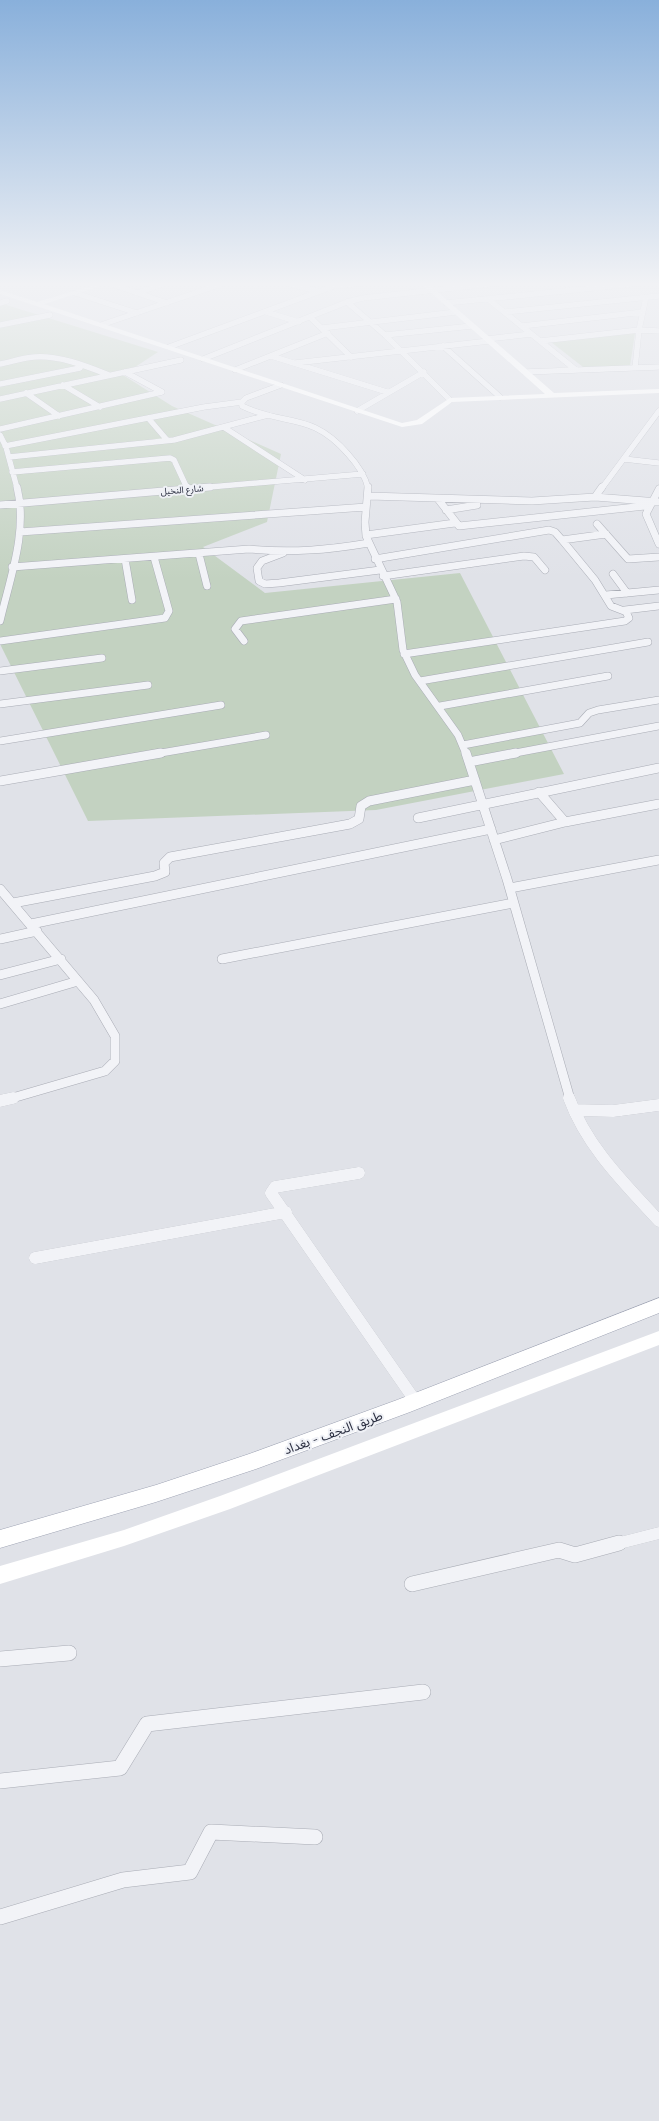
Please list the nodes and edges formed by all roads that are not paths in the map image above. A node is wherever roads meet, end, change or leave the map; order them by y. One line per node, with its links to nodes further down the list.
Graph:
1 (15, 381): 12 (street)
2 (82, 381): 13 (street)
3 (141, 381): 25 (street)
4 (261, 381): 11 (main road)
5 (269, 381): 11 (main road)
6 (352, 381): 17 (street)
7 (407, 381): 17 (street)
8 (432, 381): 23 (street)
9 (482, 381): 21 (street)
10 (535, 381): 19 (main road)
11 (272, 382): 14 (main road)
12 (0, 384)
13 (63, 385): 18 (street); 25 (street)
14 (281, 385): 24 (street); 26 (main road)
15 (0, 390): 20 (street)
16 (659, 391): 19 (main road)
17 (387, 392): 26 (street)
18 (26, 393): 20 (street); 29 (street)
19 (551, 395): 21 (main road)
20 (10, 397): 22 (street)
21 (500, 397): 23 (main road)
22 (0, 399)
23 (450, 400): 26 (main road)
24 (242, 402): 28 (street); 31 (street)
25 (100, 407): 29 (street)
26 (357, 411)
27 (659, 411): 30 (street)
28 (270, 415): 32 (street); 41 (street)
29 (59, 416): 33 (street)
30 (657, 417): 38 (street)
31 (149, 419): 35 (street); 36 (street)
32 (225, 428): 35 (street); 42 (street)
33 (0, 429)
34 (0, 435): 36 (street)
35 (167, 440): 37 (street)
36 (4, 447): 37 (street)
37 (9, 457): 40 (street)
38 (624, 459): 39 (street); 46 (street)
39 (659, 463)
40 (12, 472): 44 (street); 50 (street)
41 (363, 474): 42 (street, شارع النخيل); 45 (street)
42 (305, 480): 44 (street, شارع النخيل)
43 (659, 489): 51 (street)
44 (188, 490): 50 (street, شارع النخيل)
45 (369, 496): 47 (street); 53 (street)
46 (595, 497): 48 (street); 51 (street)
47 (438, 499): 48 (street); 54 (street)
48 (505, 501): 54 (street)
49 (659, 502): 51 (street)
50 (22, 503): 52 (street, شارع النخيل); 57 (street)
51 (651, 503): 55 (street); 61 (street)
52 (0, 505)
53 (366, 507): 57 (street); 59 (street)
54 (446, 510): 55 (street)
55 (455, 523): 59 (street)
56 (597, 524): 58 (street)
57 (20, 532): 68 (street)
58 (606, 534): 60 (street); 65 (street)
59 (367, 539): 62 (street); 67 (street)
60 (562, 540): 67 (street); 76 (street)
61 (659, 544)
62 (285, 552): 63 (street); 70 (street)
63 (199, 554): 64 (street); 72 (street)
64 (154, 557): 66 (street); 82 (street)
65 (659, 557)
66 (125, 559): 68 (street); 78 (street)
67 (375, 559): 70 (street)
68 (12, 567): 73 (street)
69 (545, 570): 70 (street)
70 (382, 573): 77 (street)
71 (613, 574): 75 (street)
72 (207, 586)
73 (3, 588): 81 (street)
74 (659, 590): 75 (street)
75 (627, 593): 76 (street)
76 (606, 595): 80 (street)
77 (396, 599): 83 (street); 85 (street)
78 (132, 600)
79 (659, 606): 80 (street)
80 (624, 611): 85 (street)
81 (0, 621)
82 (0, 641)
83 (244, 641)
84 (648, 642): 89 (street)
85 (404, 654): 89 (street)
86 (102, 658): 87 (street)
87 (0, 671)
88 (608, 676): 94 (street)
89 (420, 681): 94 (street)
90 (148, 685): 92 (street)
91 (659, 700): 98 (street)
92 (0, 704)
93 (221, 705): 97 (street)
94 (440, 706): 98 (street)
95 (659, 726): 99 (street)
96 (266, 736): 102 (street)
97 (0, 741)
98 (463, 744): 99 (street)
99 (469, 762): 101 (street)
100 (659, 768): 103 (street)
101 (475, 780): 104 (street); 113 (street)
102 (0, 781)
103 (539, 792): 104 (street); 107 (street)
104 (482, 804): 106 (street); 108 (street)
105 (659, 804): 107 (street)
106 (418, 818)
107 (564, 822): 109 (street)
108 (491, 829): 109 (street); 115 (street)
109 (494, 840): 111 (street)
110 (659, 860): 111 (street)
111 (510, 888): 114 (street)
112 (0, 889): 113 (street)
113 (13, 903): 115 (street)
114 (513, 903): 118 (street); 124 (street)
115 (34, 927): 116 (street); 117 (street)
116 (0, 939)
117 (61, 959): 119 (street); 120 (street)
118 (222, 959)
119 (0, 975)
120 (78, 981): 121 (street); 122 (street)
121 (0, 1004)
122 (0, 1101)
123 (659, 1105): 124 (street)
124 (575, 1110): 127 (street)
125 (359, 1173): 126 (street)
126 (286, 1212): 128 (street); 131 (street)
127 (659, 1221)
128 (35, 1258)
129 (659, 1305): 131 (main road, طريق النجف - بغداد)
130 (659, 1338): 134 (main road)
131 (416, 1402): 133 (main road, طريق النجف - بغداد)
132 (659, 1533): 135 (street)
133 (0, 1539)
134 (0, 1575)
135 (412, 1584)
136 (69, 1653): 137 (street)
137 (0, 1659)
138 (422, 1692): 139 (street)
139 (0, 1781)
140 (315, 1837): 141 (street)
141 (0, 1917)

